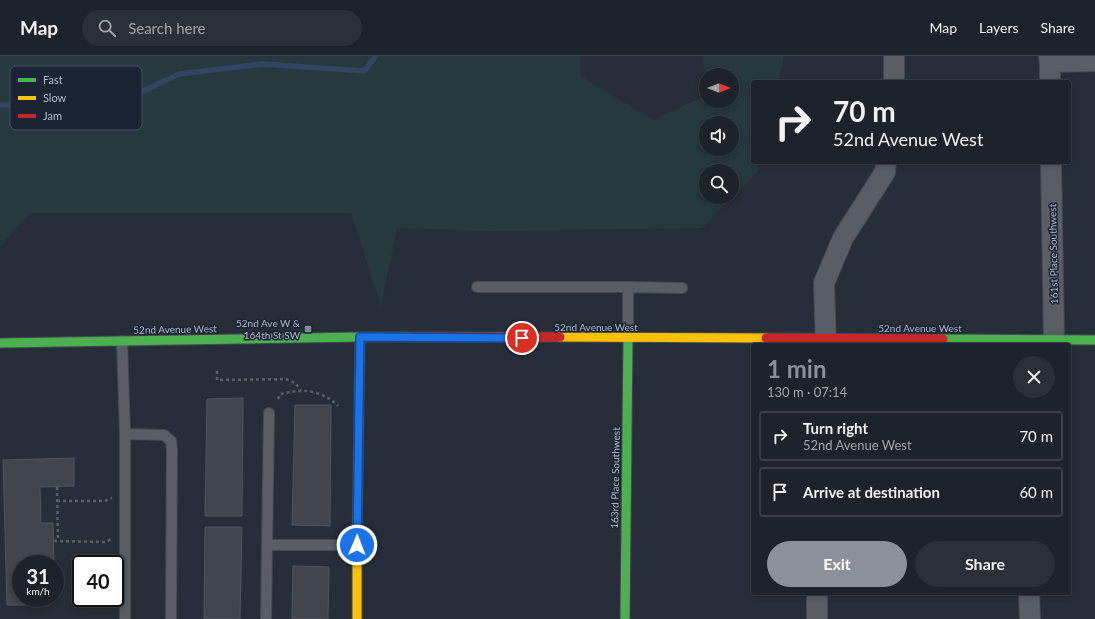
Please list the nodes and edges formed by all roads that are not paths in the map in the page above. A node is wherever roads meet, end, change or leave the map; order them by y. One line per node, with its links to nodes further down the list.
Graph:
1 (894, 56): 4 (street)
2 (1049, 59): 3 (street); 5 (street)
3 (1095, 61)
4 (894, 80)
5 (1050, 80)
6 (886, 164): 15 (street)
7 (1051, 164): 16 (street, 161st Place Southwest)
8 (477, 287): 9 (lane)
9 (628, 287): 10 (lane); 12 (lane)
10 (682, 288)
11 (360, 337): 12 (street, 52nd Avenue West); 14 (street, 52nd Avenue West); 21 (street)
12 (628, 338): 15 (street, 52nd Avenue West); 28 (street, 163rd Place Southwest)
13 (1095, 340): 16 (street, 52nd Avenue West)
14 (122, 342): 17 (street, 52nd Avenue West); 19 (lane)
15 (826, 342): 16 (street, 52nd Avenue West)
16 (1054, 342)
17 (0, 343)
18 (269, 413): 20 (lane)
19 (125, 434): 24 (lane); 25 (lane)
20 (267, 545): 21 (lane); 26 (lane)
21 (357, 545): 27 (street)
22 (817, 595): 29 (street)
23 (1030, 595): 30 (street)
24 (125, 619)
25 (171, 619)
26 (266, 619)
27 (357, 619)
28 (625, 619)
29 (817, 619)
30 (1030, 619)

